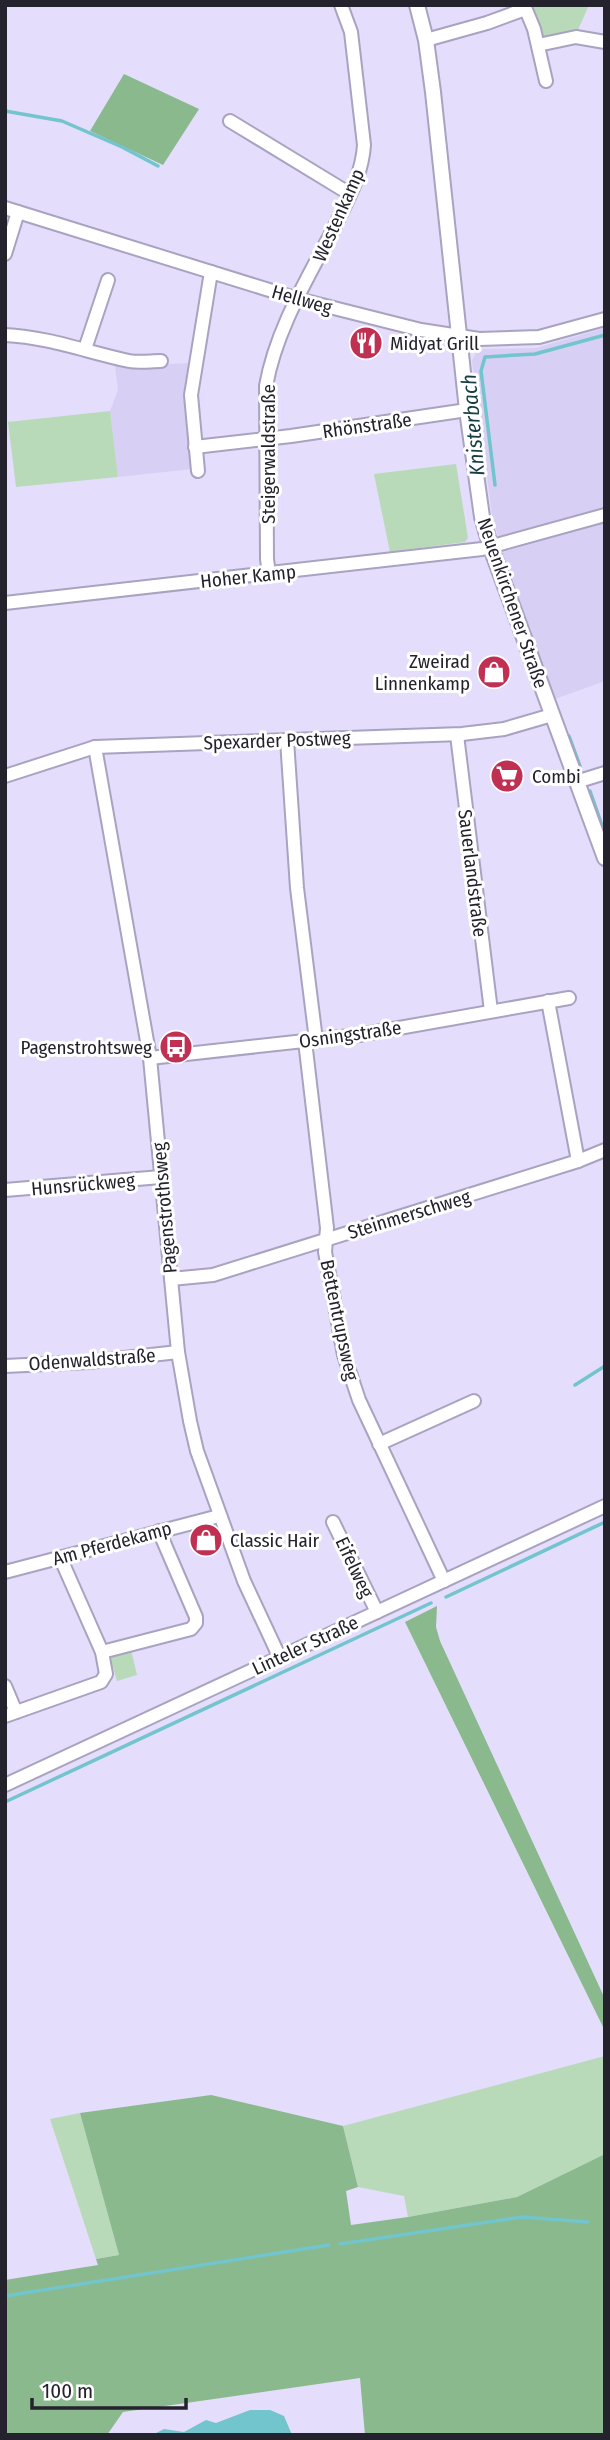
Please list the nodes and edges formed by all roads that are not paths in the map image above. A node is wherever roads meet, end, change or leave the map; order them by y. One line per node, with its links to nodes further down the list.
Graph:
1 (341, 5): 9 (street, Westenkamp)
2 (416, 5): 4 (main road, Neuenkirchener Straße)
3 (525, 7): 4 (street); 6 (street)
4 (426, 40): 17 (main road, Neuenkirchener Straße)
5 (605, 42): 6 (street)
6 (538, 45): 7 (street)
7 (546, 81)
8 (230, 121): 9 (street)
9 (350, 194): 14 (street, Westenkamp)
10 (12, 210): 11 (street); 12 (street, Hellweg)
11 (5, 254)
12 (211, 272): 14 (street, Hellweg); 22 (street)
13 (108, 280): 18 (street)
14 (298, 299): 17 (street, Hellweg); 21 (street, Steigerwaldstraße)
15 (605, 319): 17 (street, Hellweg)
16 (5, 335): 18 (street)
17 (460, 335): 20 (main road, Neuenkirchener Straße)
18 (85, 348): 19 (street)
19 (161, 361)
20 (467, 411): 21 (street, Rhönstraße); 25 (main road, Neuenkirchener Straße)
21 (267, 439): 22 (street, Rhönstraße); 26 (street, Steigerwaldstraße)
22 (195, 447): 23 (street)
23 (198, 471)
24 (605, 515): 25 (street, Hoher Kamp)
25 (491, 548): 26 (street, Hoher Kamp); 28 (main road, Neuenkirchener Straße)
26 (269, 574): 27 (street, Hoher Kamp)
27 (5, 603)
28 (552, 715): 29 (street, Spexarder Postweg); 34 (main road, Neuenkirchener Straße)
29 (457, 735): 30 (street, Spexarder Postweg); 38 (street, Sauerlandstraße)
30 (288, 740): 31 (street, Spexarder Postweg); 39 (street, Bettentrupsweg)
31 (95, 747): 32 (street, Spexarder Postweg); 40 (street, Pagenstrothsweg)
32 (7, 771)
33 (605, 773): 34 (street)
34 (576, 782): 35 (main road, Neuenkirchener Straße)
35 (605, 858)
36 (569, 998): 37 (street, Osningstraße)
37 (548, 1001): 38 (street, Osningstraße); 42 (street)
38 (491, 1011): 39 (street, Osningstraße)
39 (311, 1041): 40 (street, Osningstraße); 45 (street, Bettentrupsweg)
40 (150, 1058): 43 (street, Pagenstrothsweg)
41 (605, 1150): 42 (street, Steinmerschweg)
42 (578, 1161): 45 (street, Steinmerschweg)
43 (161, 1177): 44 (street, Hunsrückweg); 46 (street, Pagenstrothsweg)
44 (5, 1190)
45 (326, 1240): 46 (street, Steinmerschweg); 50 (street, Bettentrupsweg)
46 (171, 1279): 47 (street, Pagenstrothsweg)
47 (178, 1352): 48 (street, Odenwaldstraße); 52 (street, Pagenstrothsweg)
48 (5, 1366)
49 (474, 1401): 50 (street)
50 (379, 1444): 57 (street, Bettentrupsweg)
51 (605, 1506): 57 (street, Linteler Straße)
52 (219, 1516): 54 (street, Am Pferdekamp); 60 (street, Pagenstrothsweg)
53 (333, 1522): 58 (street, Eifelweg)
54 (159, 1531): 55 (street, Am Pferdekamp); 59 (street)
55 (60, 1557): 56 (street, Am Pferdekamp); 59 (street)
56 (5, 1572)
57 (444, 1581): 58 (street, Linteler Straße)
58 (377, 1612): 60 (street, Linteler Straße)
59 (102, 1652): 62 (street)
60 (279, 1656): 63 (street, Linteler Straße)
61 (5, 1686): 62 (street)
62 (11, 1714)
63 (5, 1785)

